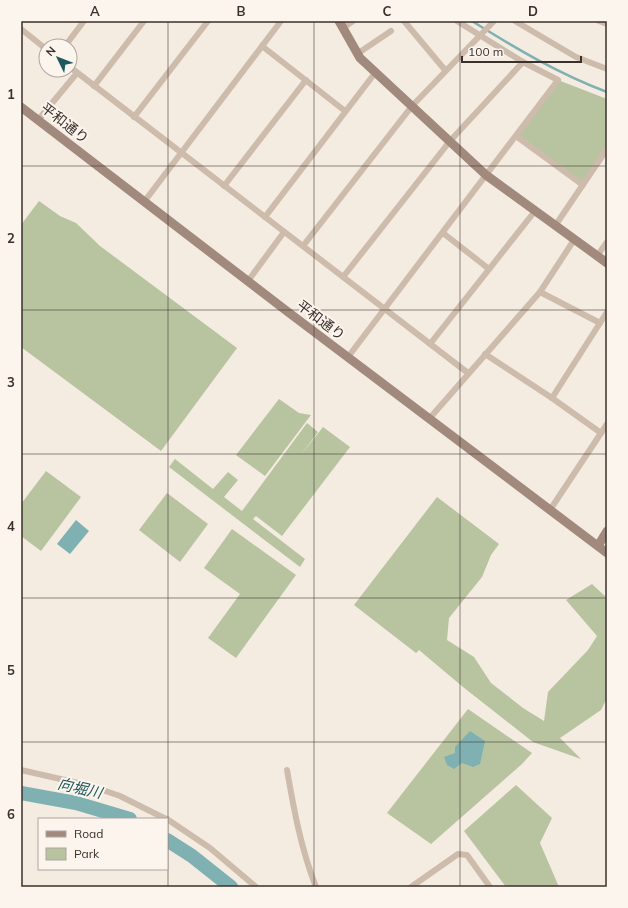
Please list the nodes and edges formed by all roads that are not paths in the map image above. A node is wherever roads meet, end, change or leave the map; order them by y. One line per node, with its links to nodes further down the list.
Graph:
1 (84, 21): 16 (street)
2 (144, 21): 27 (street)
3 (208, 21): 31 (street)
4 (281, 21): 18 (street)
5 (353, 21): 12 (street)
6 (404, 21): 22 (street)
7 (457, 21): 15 (street)
8 (494, 21): 15 (street)
9 (515, 21): 21 (street)
10 (599, 21): 11 (street)
11 (607, 24)
12 (341, 25): 19 (street)
13 (21, 29): 17 (street)
14 (391, 31): 19 (street)
15 (479, 35): 20 (street); 22 (street)
16 (71, 38)
17 (38, 43)
18 (262, 46): 26 (street); 36 (street)
19 (357, 54): 23 (street)
20 (523, 62): 33 (street); 34 (street)
21 (607, 69)
22 (446, 70): 28 (street)
23 (375, 73): 28 (street); 30 (street)
24 (78, 74): 27 (street)
25 (73, 78): 32 (street)
26 (306, 80): 30 (street); 39 (street)
27 (94, 86): 31 (street)
28 (412, 106): 34 (street); 48 (street)
29 (21, 107): 32 (street, 平和通り)
30 (346, 111): 42 (street)
31 (134, 117): 36 (street)
32 (38, 120): 40 (street, 平和通り)
33 (516, 136): 37 (street); 38 (street)
34 (450, 141): 37 (street); 52 (street)
35 (607, 149): 38 (street)
36 (180, 153): 39 (street); 40 (street)
37 (486, 175): 41 (street); 45 (street)
38 (583, 184): 43 (street)
39 (224, 186): 42 (street)
40 (144, 202): 53 (street, 平和通り)
41 (535, 211): 43 (street); 51 (street)
42 (265, 217): 44 (street)
43 (555, 226): 46 (street)
44 (284, 232): 48 (street); 53 (street)
45 (443, 233): 51 (street); 55 (street)
46 (574, 240): 49 (street); 54 (street)
47 (607, 242): 49 (street)
48 (303, 246): 52 (street)
49 (597, 256): 50 (street)
50 (607, 263)
51 (489, 269): 58 (street)
52 (343, 278): 55 (street)
53 (248, 281): 60 (street, 平和通り)
54 (540, 292): 57 (street); 59 (street)
55 (385, 309): 58 (street); 60 (street)
56 (607, 312): 57 (street)
57 (600, 323): 62 (street)
58 (430, 344): 61 (street)
59 (485, 354): 61 (street); 62 (street)
60 (348, 358): 63 (street, 平和通り)
61 (468, 373): 63 (street)
62 (552, 398): 65 (street)
63 (429, 419): 66 (street, 平和通り)
64 (607, 424): 65 (street)
65 (601, 433): 66 (street)
66 (550, 510): 68 (street, 平和通り)
67 (607, 531): 68 (street)
68 (598, 546): 69 (street, 平和通り)
69 (607, 553)
70 (21, 770): 72 (street)
71 (287, 770): 75 (street)
72 (165, 818)
73 (168, 820): 74 (street)
74 (256, 887)
75 (316, 887)
76 (411, 887): 77 (street)
77 (490, 887)

